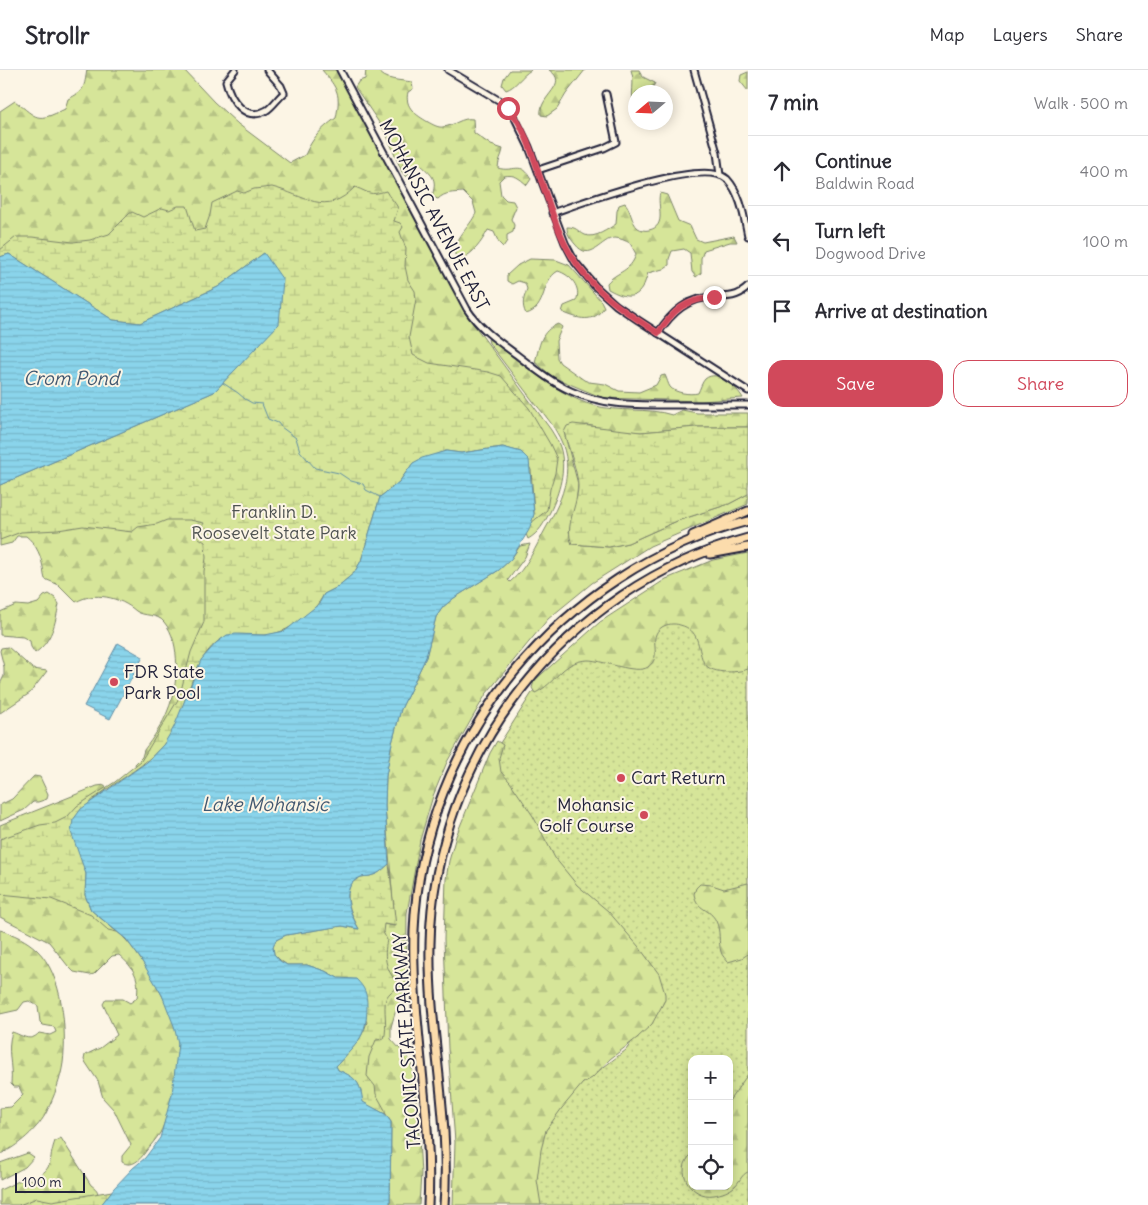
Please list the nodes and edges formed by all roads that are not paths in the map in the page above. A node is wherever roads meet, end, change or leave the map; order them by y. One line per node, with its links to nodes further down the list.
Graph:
1 (235, 70): 2 (street)
2 (267, 70)
3 (340, 70): 14 (street, MOHANSIC AVENUE EAST)
4 (448, 70): 7 (street)
5 (694, 70): 8 (street)
6 (606, 94): 7 (street)
7 (538, 170): 9 (street)
8 (720, 176): 9 (street); 10 (street)
9 (552, 213): 12 (street)
10 (748, 236)
11 (748, 288): 12 (street)
12 (658, 333): 13 (street)
13 (748, 391)
14 (748, 405)
15 (748, 512): 20 (highway)
16 (748, 521): 20 (highway, TACONIC STATE PARKWAY)
17 (748, 538): 19 (highway, TACONIC STATE PARKWAY)
18 (748, 546): 19 (highway)
19 (681, 562): 22 (highway, TACONIC STATE PARKWAY)
20 (644, 563): 21 (highway, TACONIC STATE PARKWAY)
21 (428, 1205)
22 (444, 1205)

